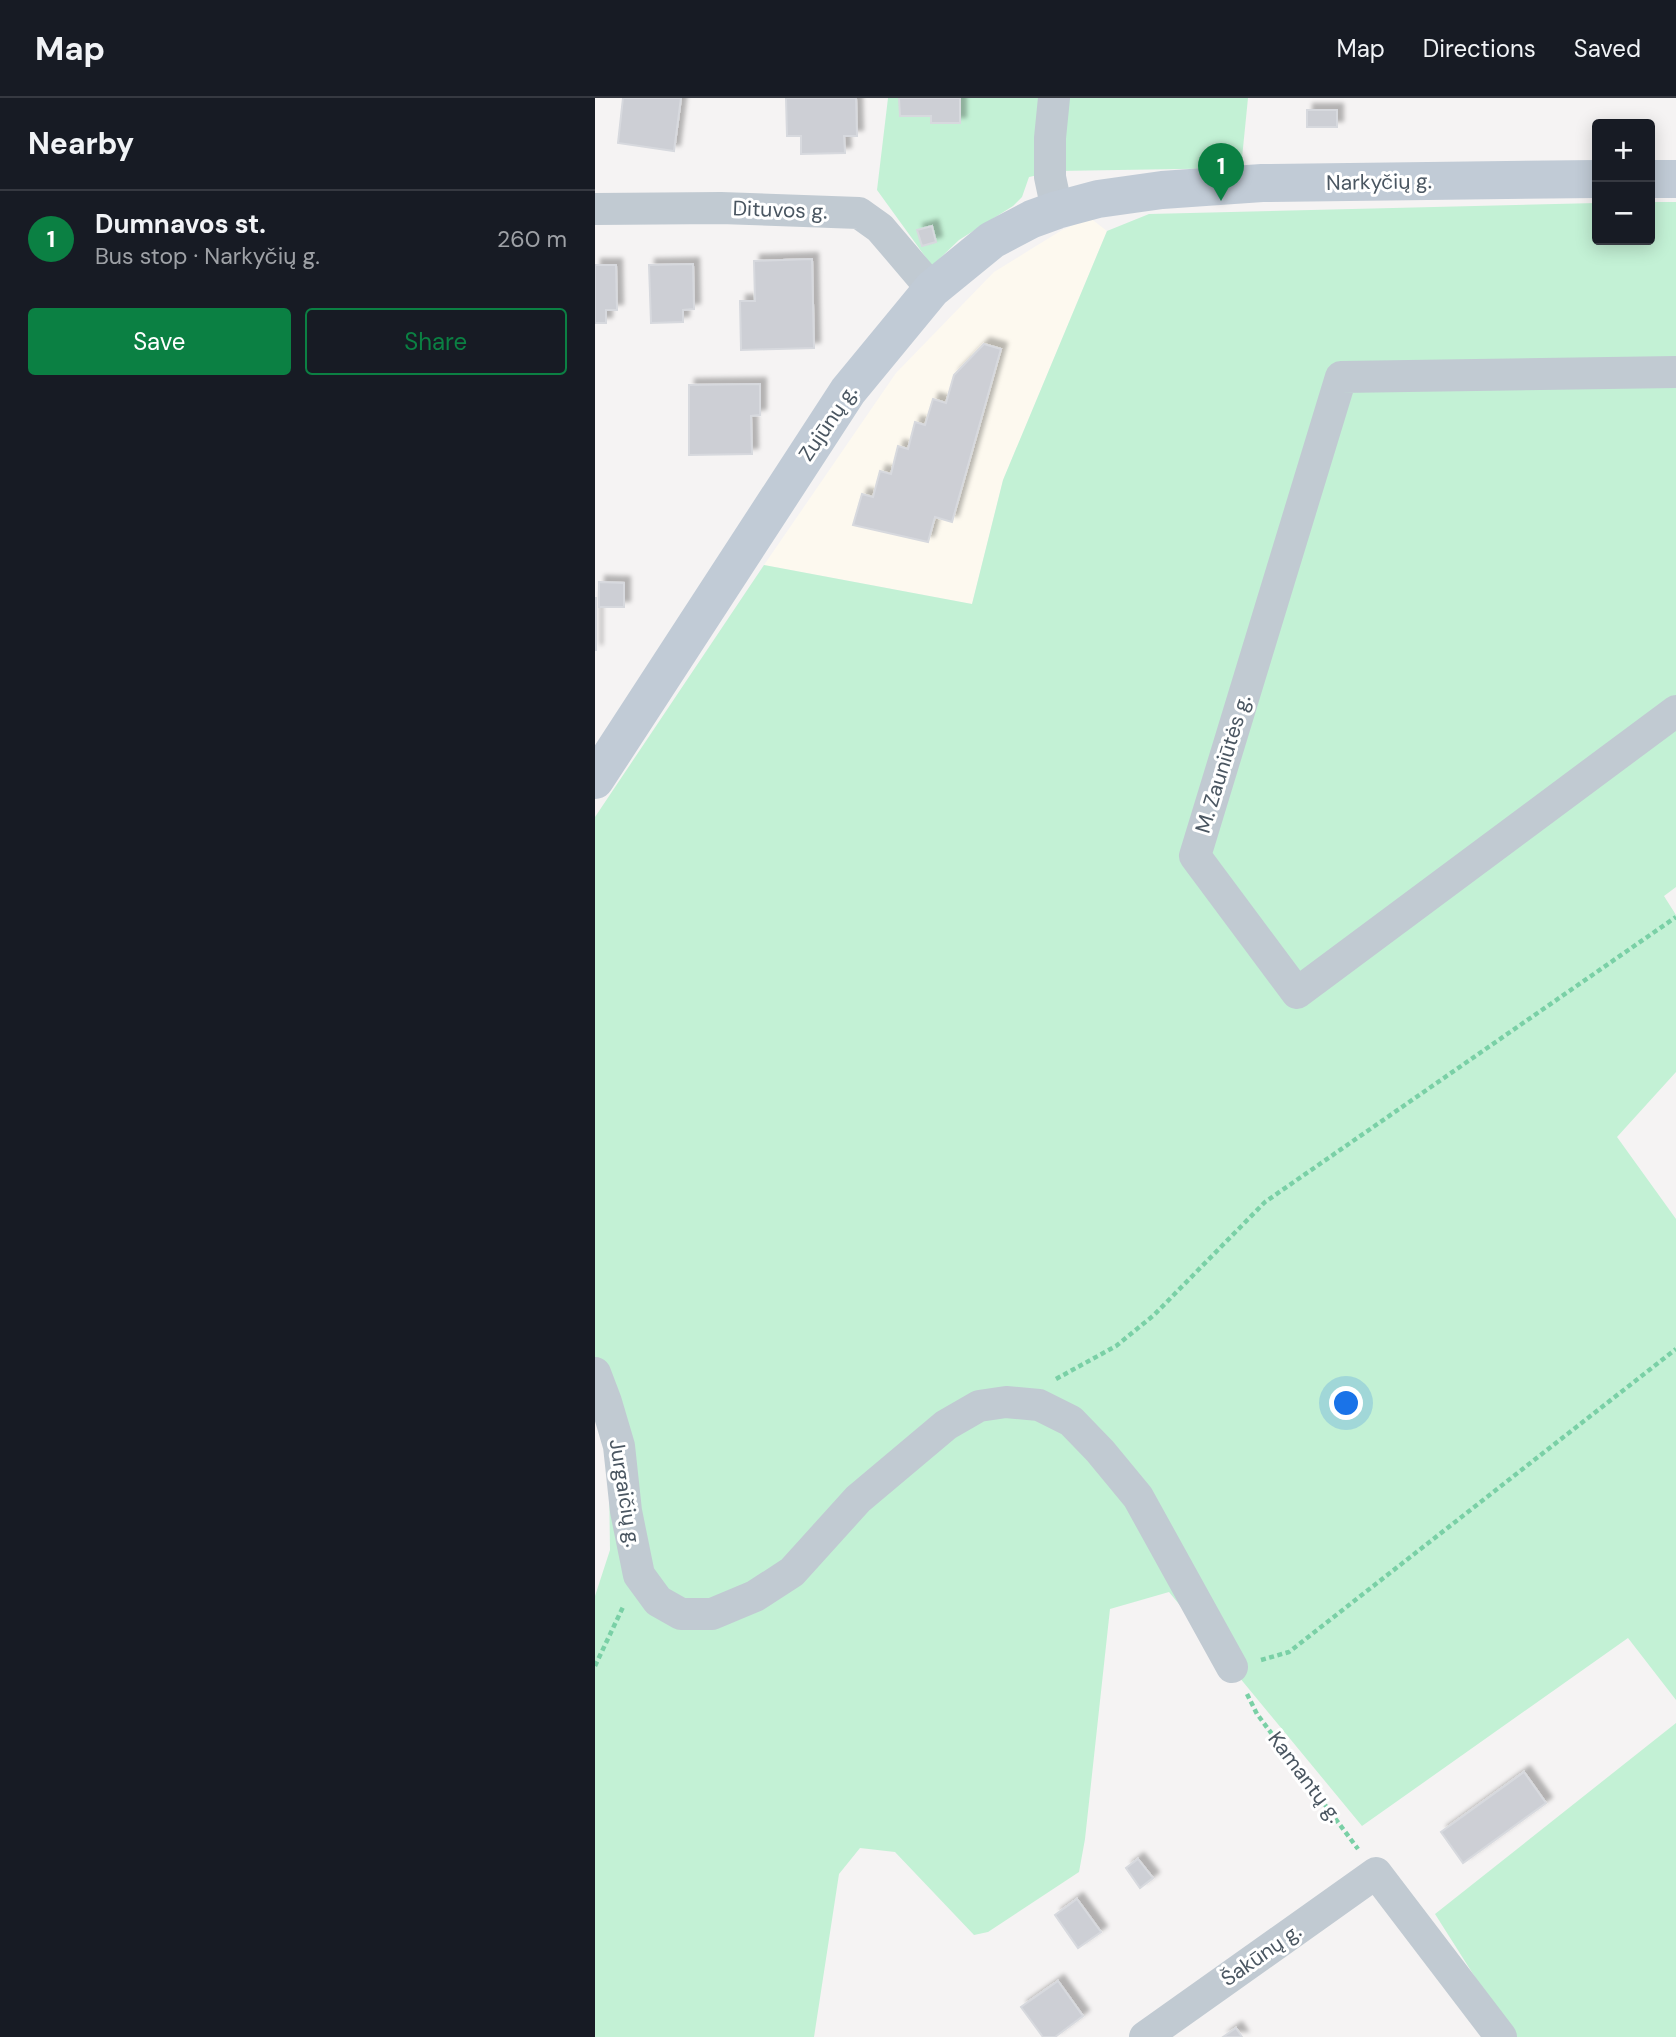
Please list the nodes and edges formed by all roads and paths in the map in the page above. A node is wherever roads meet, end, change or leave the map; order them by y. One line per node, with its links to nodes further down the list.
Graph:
1 (1054, 98): 7 (street)
2 (1655, 179): 3 (main road)
3 (1676, 179)
4 (1592, 180): 5 (main road, Narkyčių g.)
5 (1162, 190): 7 (main road, Zujūnų g.)
6 (595, 209): 8 (street, Dituvos g.)
7 (1057, 210): 8 (main road, Zujūnų g.)
8 (932, 289): 11 (main road, Zujūnų g.)
9 (1676, 372): 10 (street, M. Zauniūtės g.)
10 (1676, 711)
11 (595, 780)
12 (1676, 917): 15 (path)
13 (1676, 1349): 18 (path)
14 (595, 1373): 16 (street, Jurgaičių g.)
15 (1006, 1402): 16 (street); 18 (street)
16 (639, 1574): 17 (path)
17 (595, 1666)
18 (1232, 1667): 19 (path, Kamantų g.)
19 (1376, 1873): 20 (street, Šakūnų g.); 21 (street)
20 (1145, 2037)
21 (1501, 2037)

